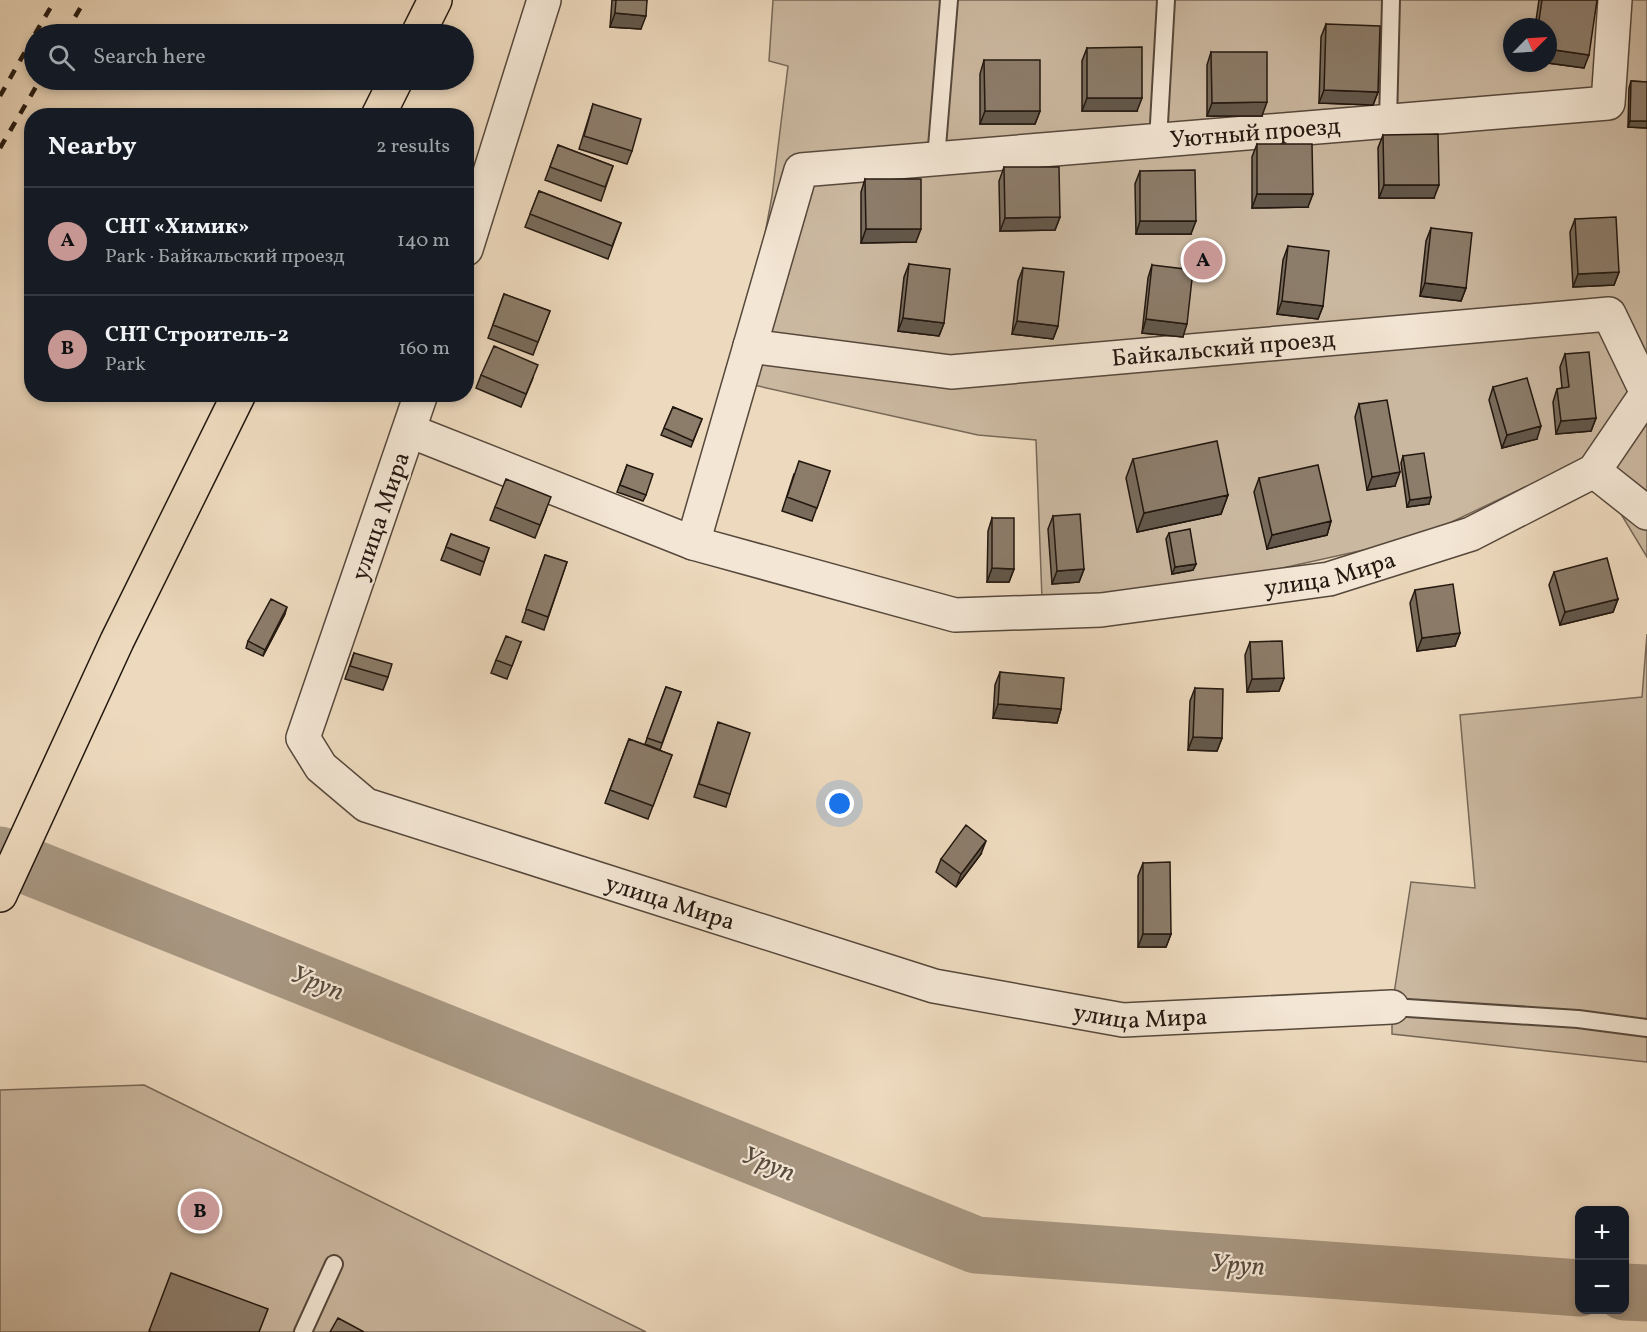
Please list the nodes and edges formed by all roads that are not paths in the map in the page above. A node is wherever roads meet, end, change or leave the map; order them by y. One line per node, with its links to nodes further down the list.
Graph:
1 (435, 0): 7 (main road)
2 (544, 0): 13 (street)
3 (949, 0): 12 (lane)
4 (1166, 0): 11 (lane)
5 (1391, 0): 10 (lane)
6 (1615, 0): 10 (street, Уютный проезд)
7 (423, 24)
8 (391, 90): 9 (main road)
9 (382, 108)
10 (1388, 122): 11 (street, Уютный проезд)
11 (1158, 141): 12 (street, Уютный проезд)
12 (936, 159): 14 (street, Уютный проезд)
13 (474, 223)
14 (750, 346): 15 (street, Байкальский проезд); 21 (street)
15 (1647, 393): 19 (street, улица Мира)
16 (235, 402): 22 (main road)
17 (419, 402): 18 (street, улица Мира)
18 (410, 431): 21 (street, улица Мира); 23 (street, улица Мира)
19 (1594, 471): 20 (street); 21 (street, улица Мира)
20 (1647, 513)
21 (693, 543)
22 (0, 895)
23 (1392, 1007): 24 (lane)
24 (1647, 1029)
25 (334, 1264): 26 (lane)
26 (303, 1332)

